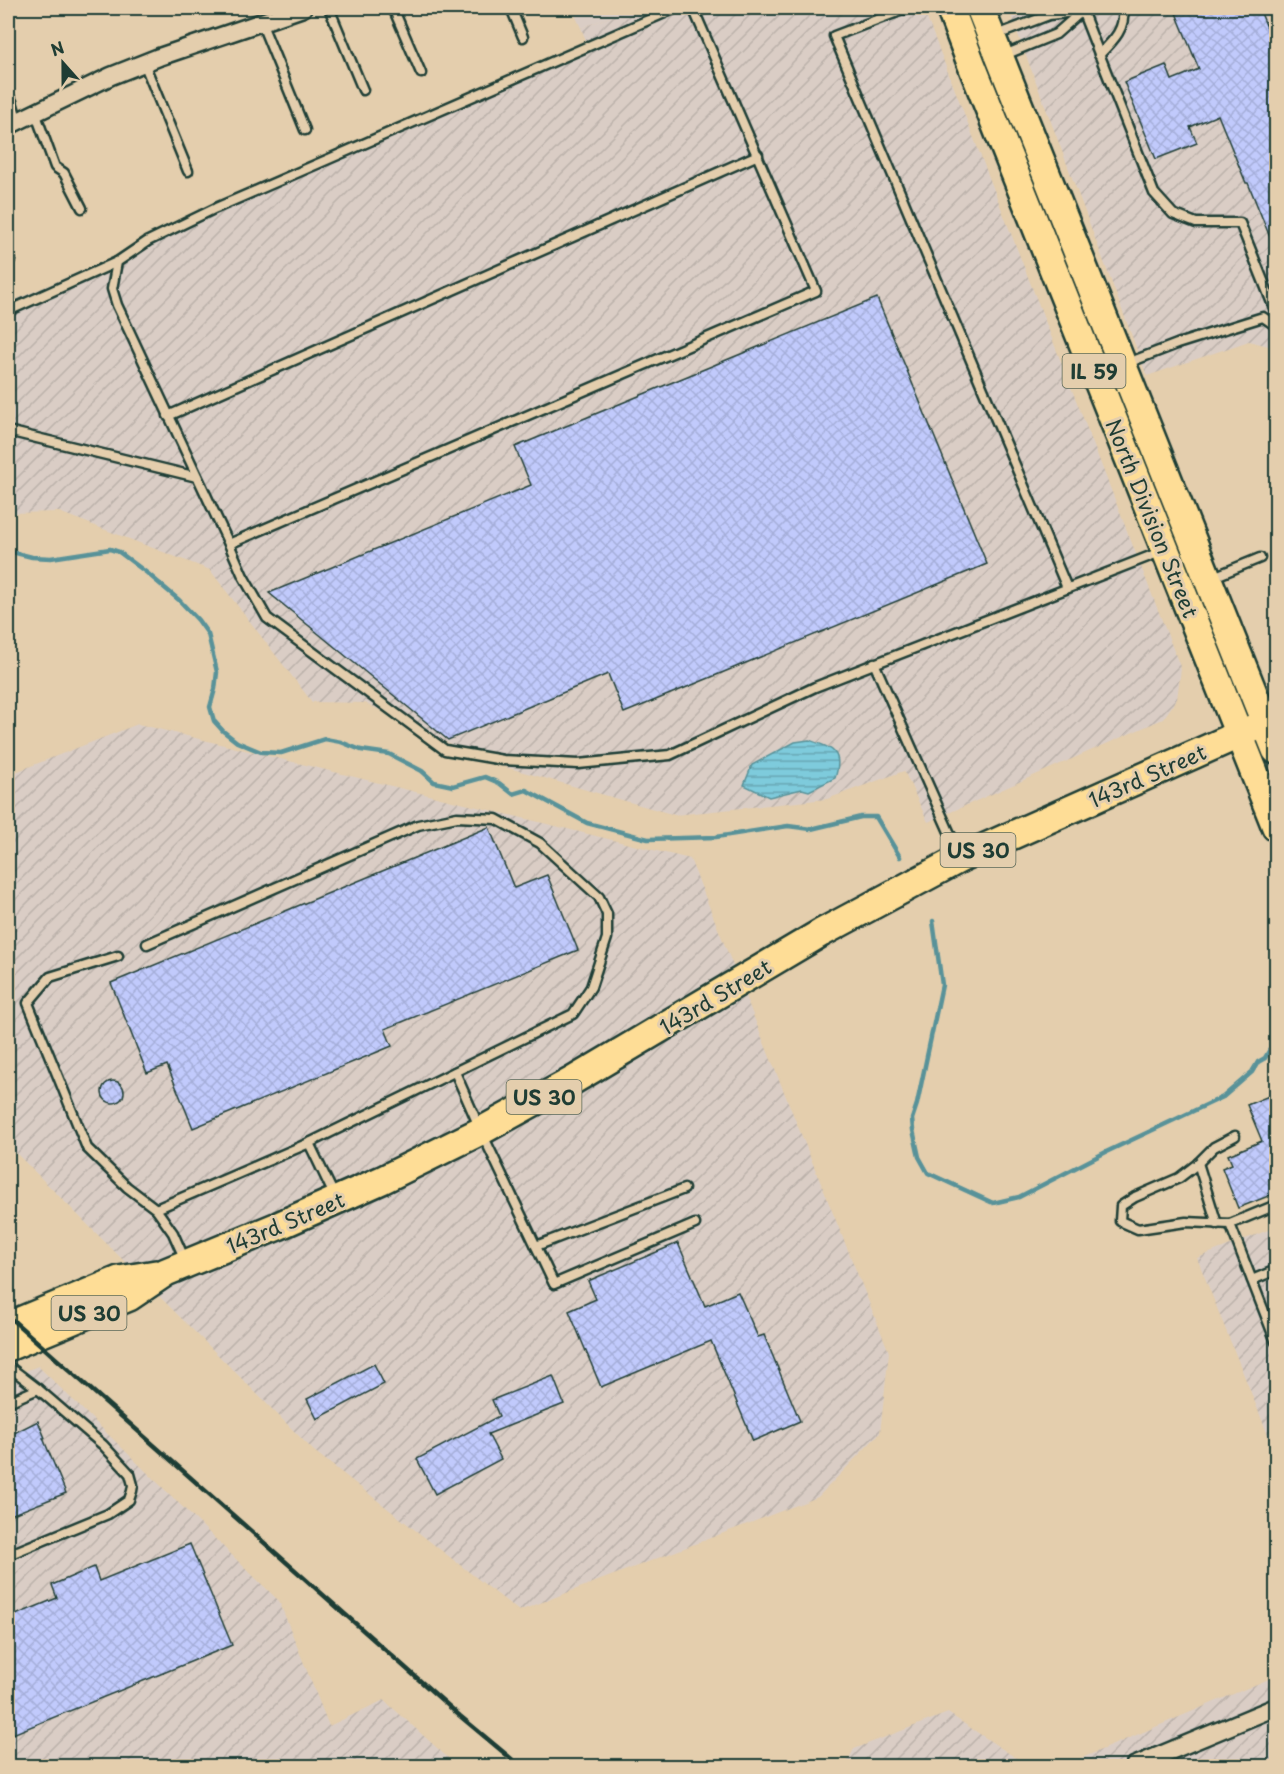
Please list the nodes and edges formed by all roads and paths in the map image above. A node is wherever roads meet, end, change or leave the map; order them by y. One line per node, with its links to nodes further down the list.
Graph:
1 (303, 8): 14 (street)
2 (329, 8): 20 (lane)
3 (393, 8): 19 (lane)
4 (511, 8): 15 (lane)
5 (676, 8): 28 (lane)
6 (693, 8): 25 (lane)
7 (878, 8): 13 (lane)
8 (908, 8): 13 (lane)
9 (950, 8): 37 (main road, North Division Street / IL 59)
10 (980, 8): 16 (main road, North Division Street / IL 59)
11 (1123, 8): 17 (lane)
12 (1082, 9): 16 (lane); 16 (lane); 17 (lane)
13 (895, 13): 40 (lane)
14 (261, 22): 18 (street); 24 (lane)
15 (523, 37)
16 (995, 47): 32 (main road, North Division Street / IL 59)
17 (1099, 55): 30 (lane)
18 (144, 63): 22 (street); 26 (lane)
19 (421, 73)
20 (363, 90)
21 (8, 102): 23 (street)
22 (35, 112): 23 (street); 27 (lane)
23 (11, 124)
24 (305, 130)
25 (758, 155): 33 (lane); 36 (lane)
26 (188, 171)
27 (82, 208)
28 (117, 262): 29 (lane); 33 (lane)
29 (8, 311)
30 (1276, 312)
31 (1276, 326): 32 (lane)
32 (1122, 366): 39 (main road, North Division Street / IL 59)
33 (168, 416): 35 (lane)
34 (8, 431): 35 (lane)
35 (197, 477): 36 (lane)
36 (229, 544): 41 (lane)
37 (1166, 550): 40 (lane); 43 (main road, North Division Street / IL 59)
38 (1260, 558): 39 (lane)
39 (1208, 579): 42 (main road, North Division Street / IL 59)
40 (1067, 588): 41 (lane)
41 (874, 663): 46 (lane)
42 (1266, 723): 43 (main road, 143rd Street / US 30); 44 (main road, North Division Street)
43 (1239, 734): 45 (main road, North Division Street); 46 (main road, 143rd Street / US 30)
44 (1276, 750)
45 (1276, 827)
46 (961, 858): 50 (main road, 143rd Street / US 30)
47 (147, 945): 49 (lane)
48 (118, 956): 57 (lane)
49 (455, 1072): 50 (lane); 52 (lane)
50 (481, 1131): 55 (main road, 143rd Street / US 30); 61 (lane)
51 (1235, 1136): 53 (lane)
52 (309, 1143): 55 (lane); 57 (lane)
53 (1198, 1163): 59 (lane); 59 (lane)
54 (684, 1189): 61 (lane)
55 (337, 1200): 62 (main road, 143rd Street / US 30)
56 (1276, 1205): 60 (lane)
57 (156, 1209): 62 (lane)
58 (695, 1224): 61 (lane)
59 (1217, 1224): 60 (lane)
60 (1230, 1224): 64 (lane)
61 (536, 1246)
62 (176, 1268): 65 (main road, 143rd Street / US 30); 67 (main road, 143rd Street / US 30)
63 (1276, 1270): 64 (lane)
64 (1252, 1280): 66 (lane)
65 (8, 1326)
66 (1276, 1342)
67 (8, 1347)
68 (8, 1366): 69 (lane)
69 (38, 1389): 70 (lane); 71 (lane)
70 (8, 1402)
71 (8, 1555)
72 (1276, 1707): 73 (street)
73 (1134, 1767)

